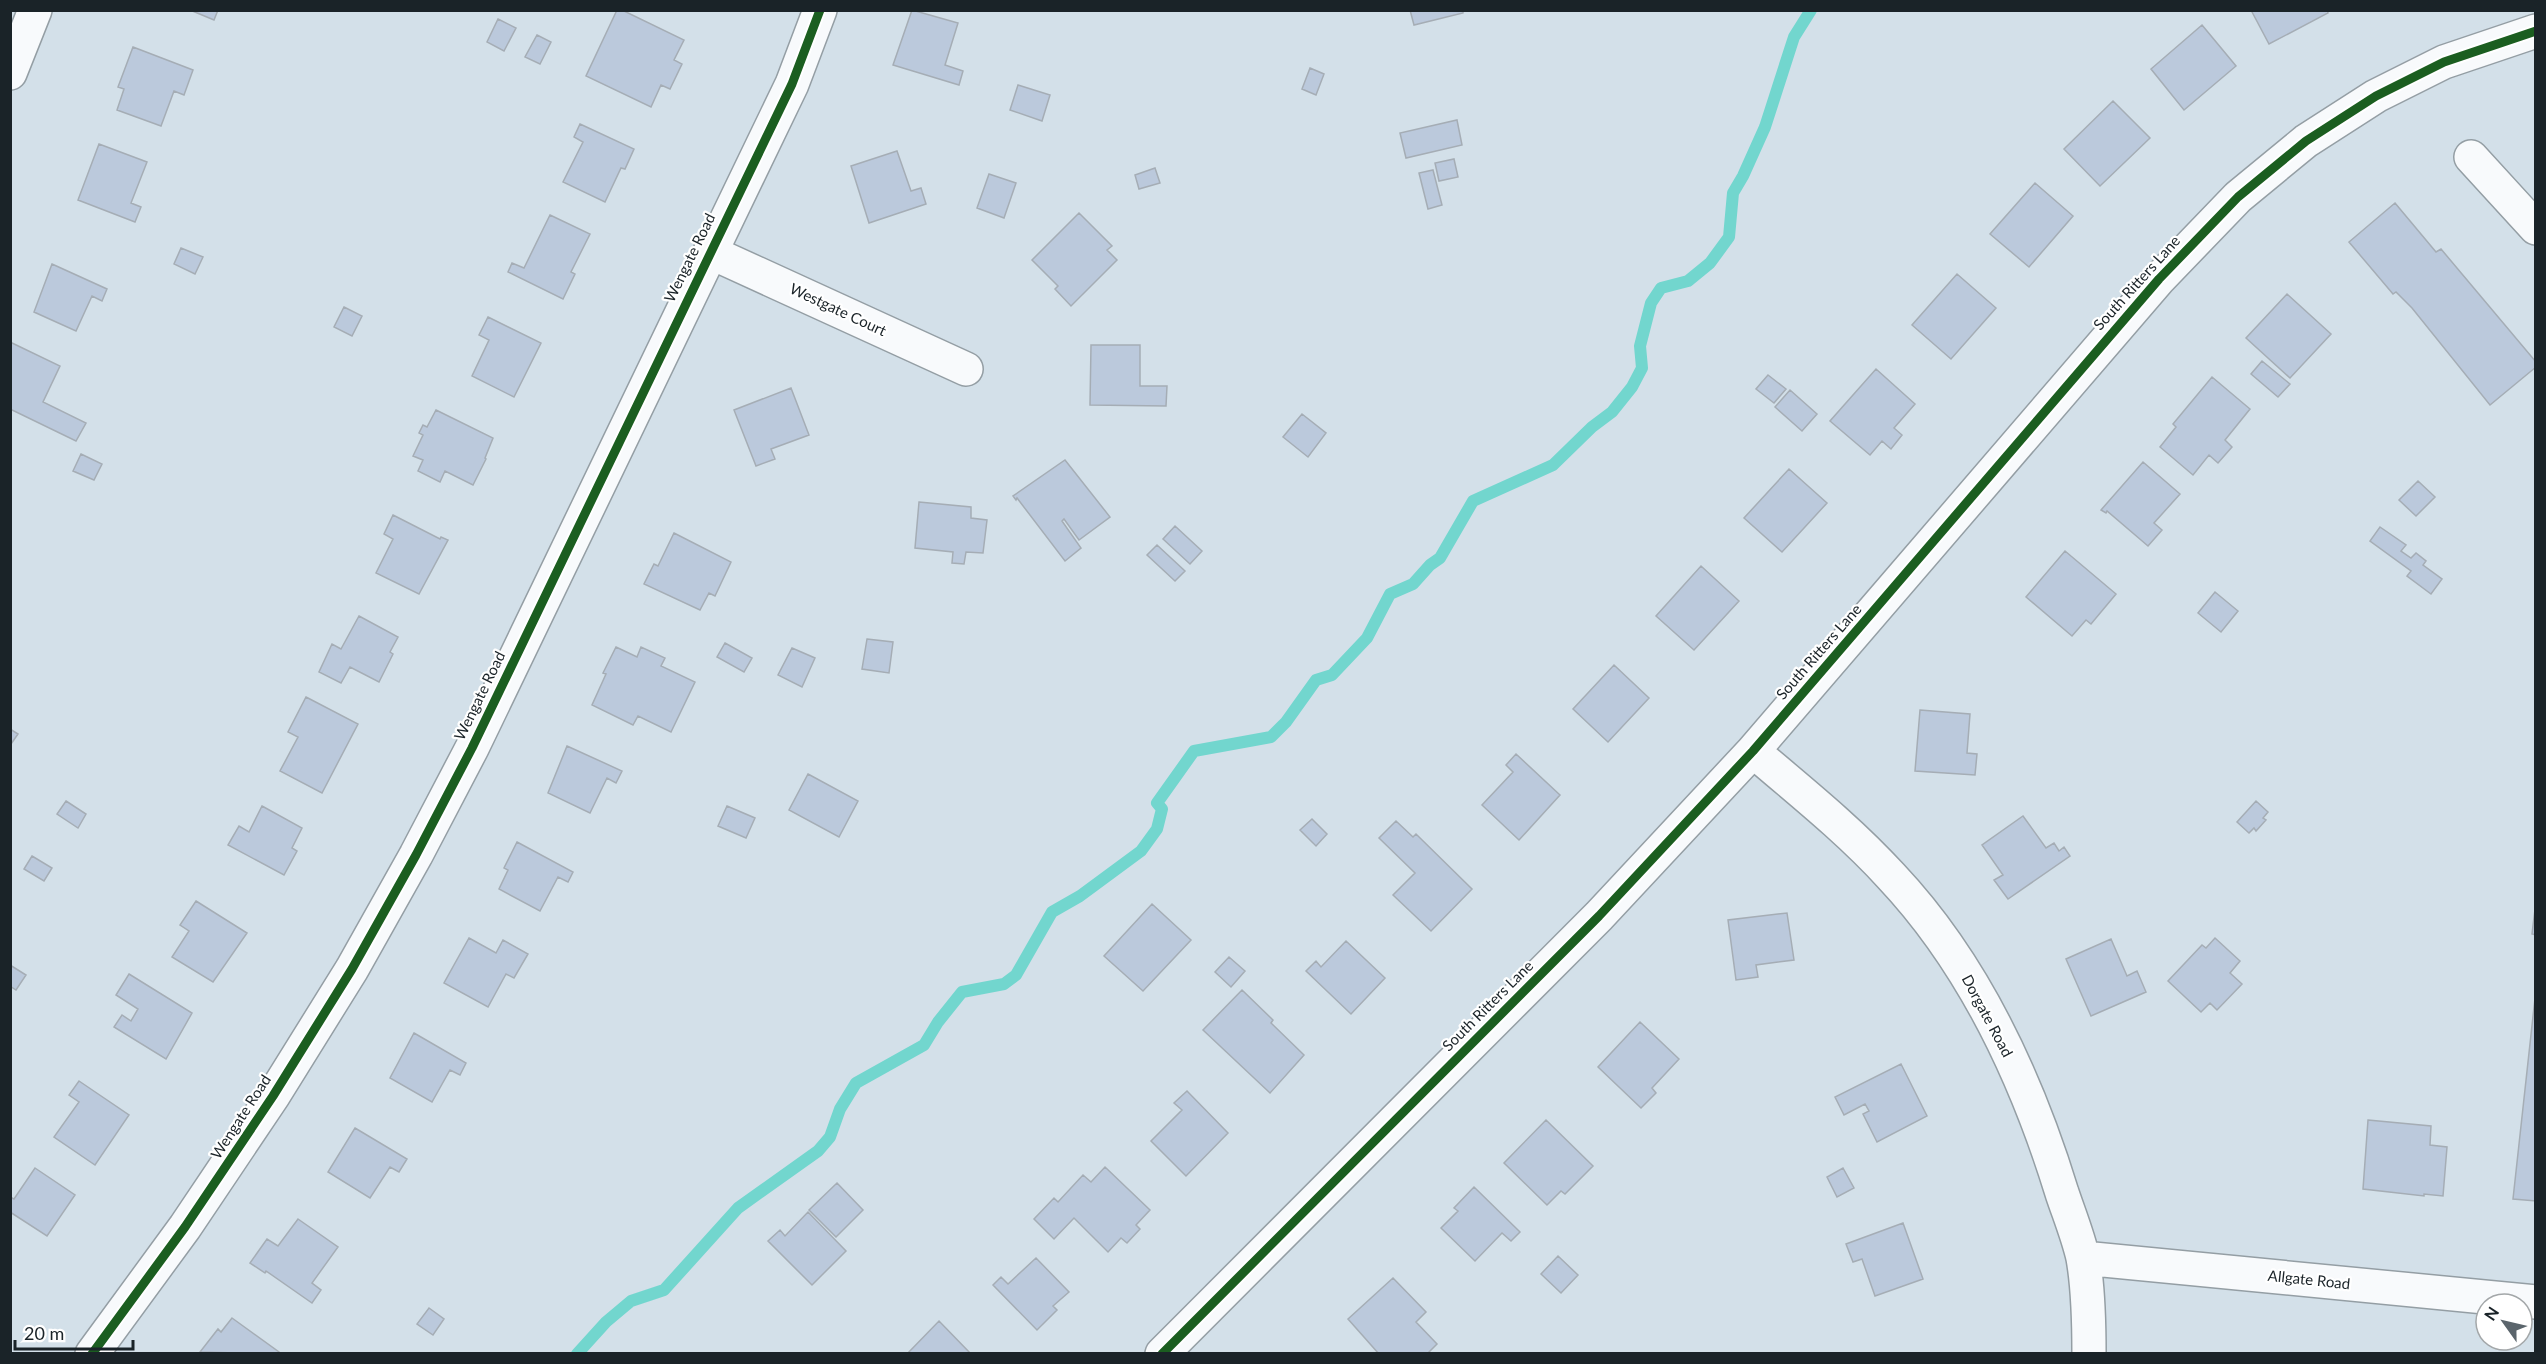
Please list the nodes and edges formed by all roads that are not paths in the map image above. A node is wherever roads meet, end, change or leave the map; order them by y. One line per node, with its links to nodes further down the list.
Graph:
1 (35, 10): 4 (street)
2 (820, 10): 7 (street, Wengate Road)
3 (2535, 31): 9 (street, South Ritters Lane)
4 (10, 73)
5 (2471, 157): 6 (street)
6 (2535, 228)
7 (710, 252): 8 (street, Westgate Court); 12 (street, Wengate Road)
8 (966, 369)
9 (1753, 751): 10 (street, Dorgate Road); 13 (street, South Ritters Lane)
10 (2083, 1258): 11 (street, Allgate Road); 14 (street, Dorgate Road)
11 (2535, 1302)
12 (92, 1353)
13 (1162, 1353)
14 (2089, 1353)

